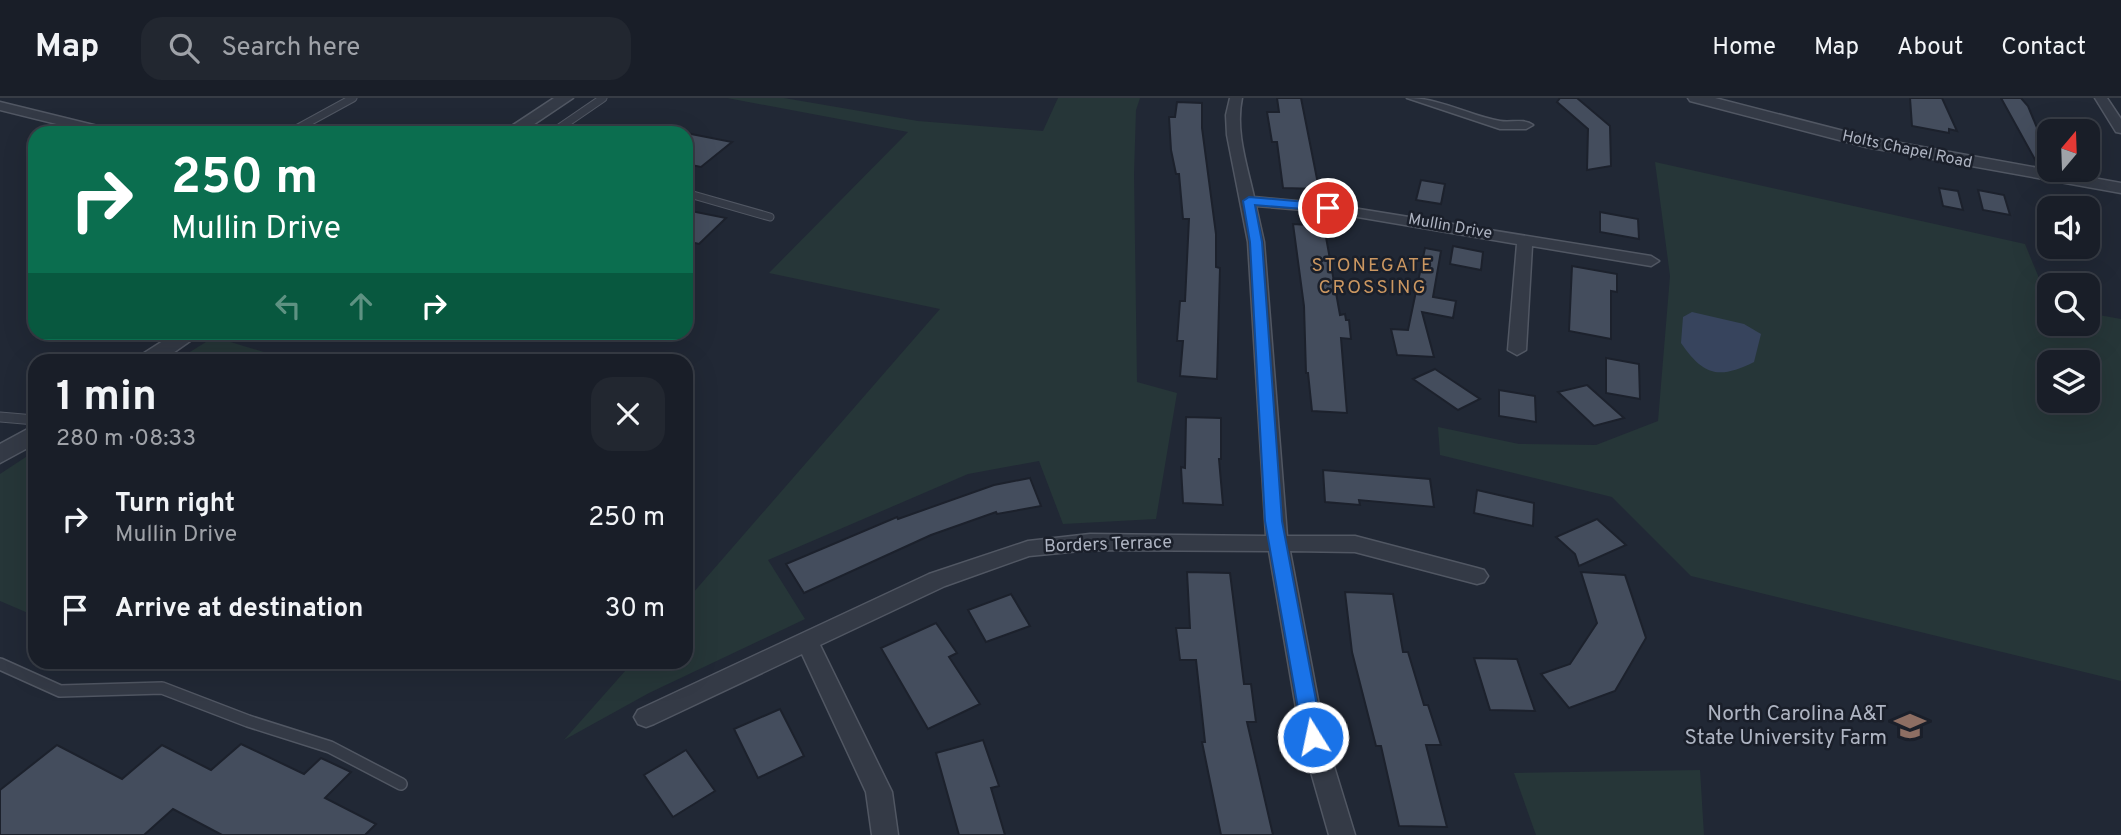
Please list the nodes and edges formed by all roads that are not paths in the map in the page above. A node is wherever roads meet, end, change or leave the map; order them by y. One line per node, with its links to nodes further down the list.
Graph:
1 (353, 98): 11 (lane)
2 (565, 98): 12 (street)
3 (604, 98): 13 (lane)
4 (1236, 98): 17 (street)
5 (1413, 98): 9 (street)
6 (1696, 98): 15 (street, Holts Chapel Road)
7 (2101, 98): 14 (street)
8 (0, 106): 10 (street)
9 (1526, 125)
10 (81, 126)
11 (302, 126)
12 (520, 126)
13 (562, 126)
14 (2121, 129)
15 (2121, 188)
16 (693, 195): 18 (lane)
17 (1249, 201): 19 (street, Mullin Drive); 28 (street)
18 (770, 217)
19 (1525, 240): 20 (street, Mullin Drive); 22 (street)
20 (1651, 261)
21 (180, 340): 23 (street)
22 (1517, 351)
23 (158, 354)
24 (0, 418): 25 (lane)
25 (28, 420)
26 (28, 437): 27 (street)
27 (0, 455)
28 (1278, 542): 29 (street, Borders Terrace); 30 (street, Borders Terrace); 35 (street)
29 (1477, 576)
30 (807, 641): 32 (street, Borders Terrace); 34 (street)
31 (0, 664): 33 (lane)
32 (646, 717)
33 (401, 784)
34 (885, 835)
35 (1342, 835)

